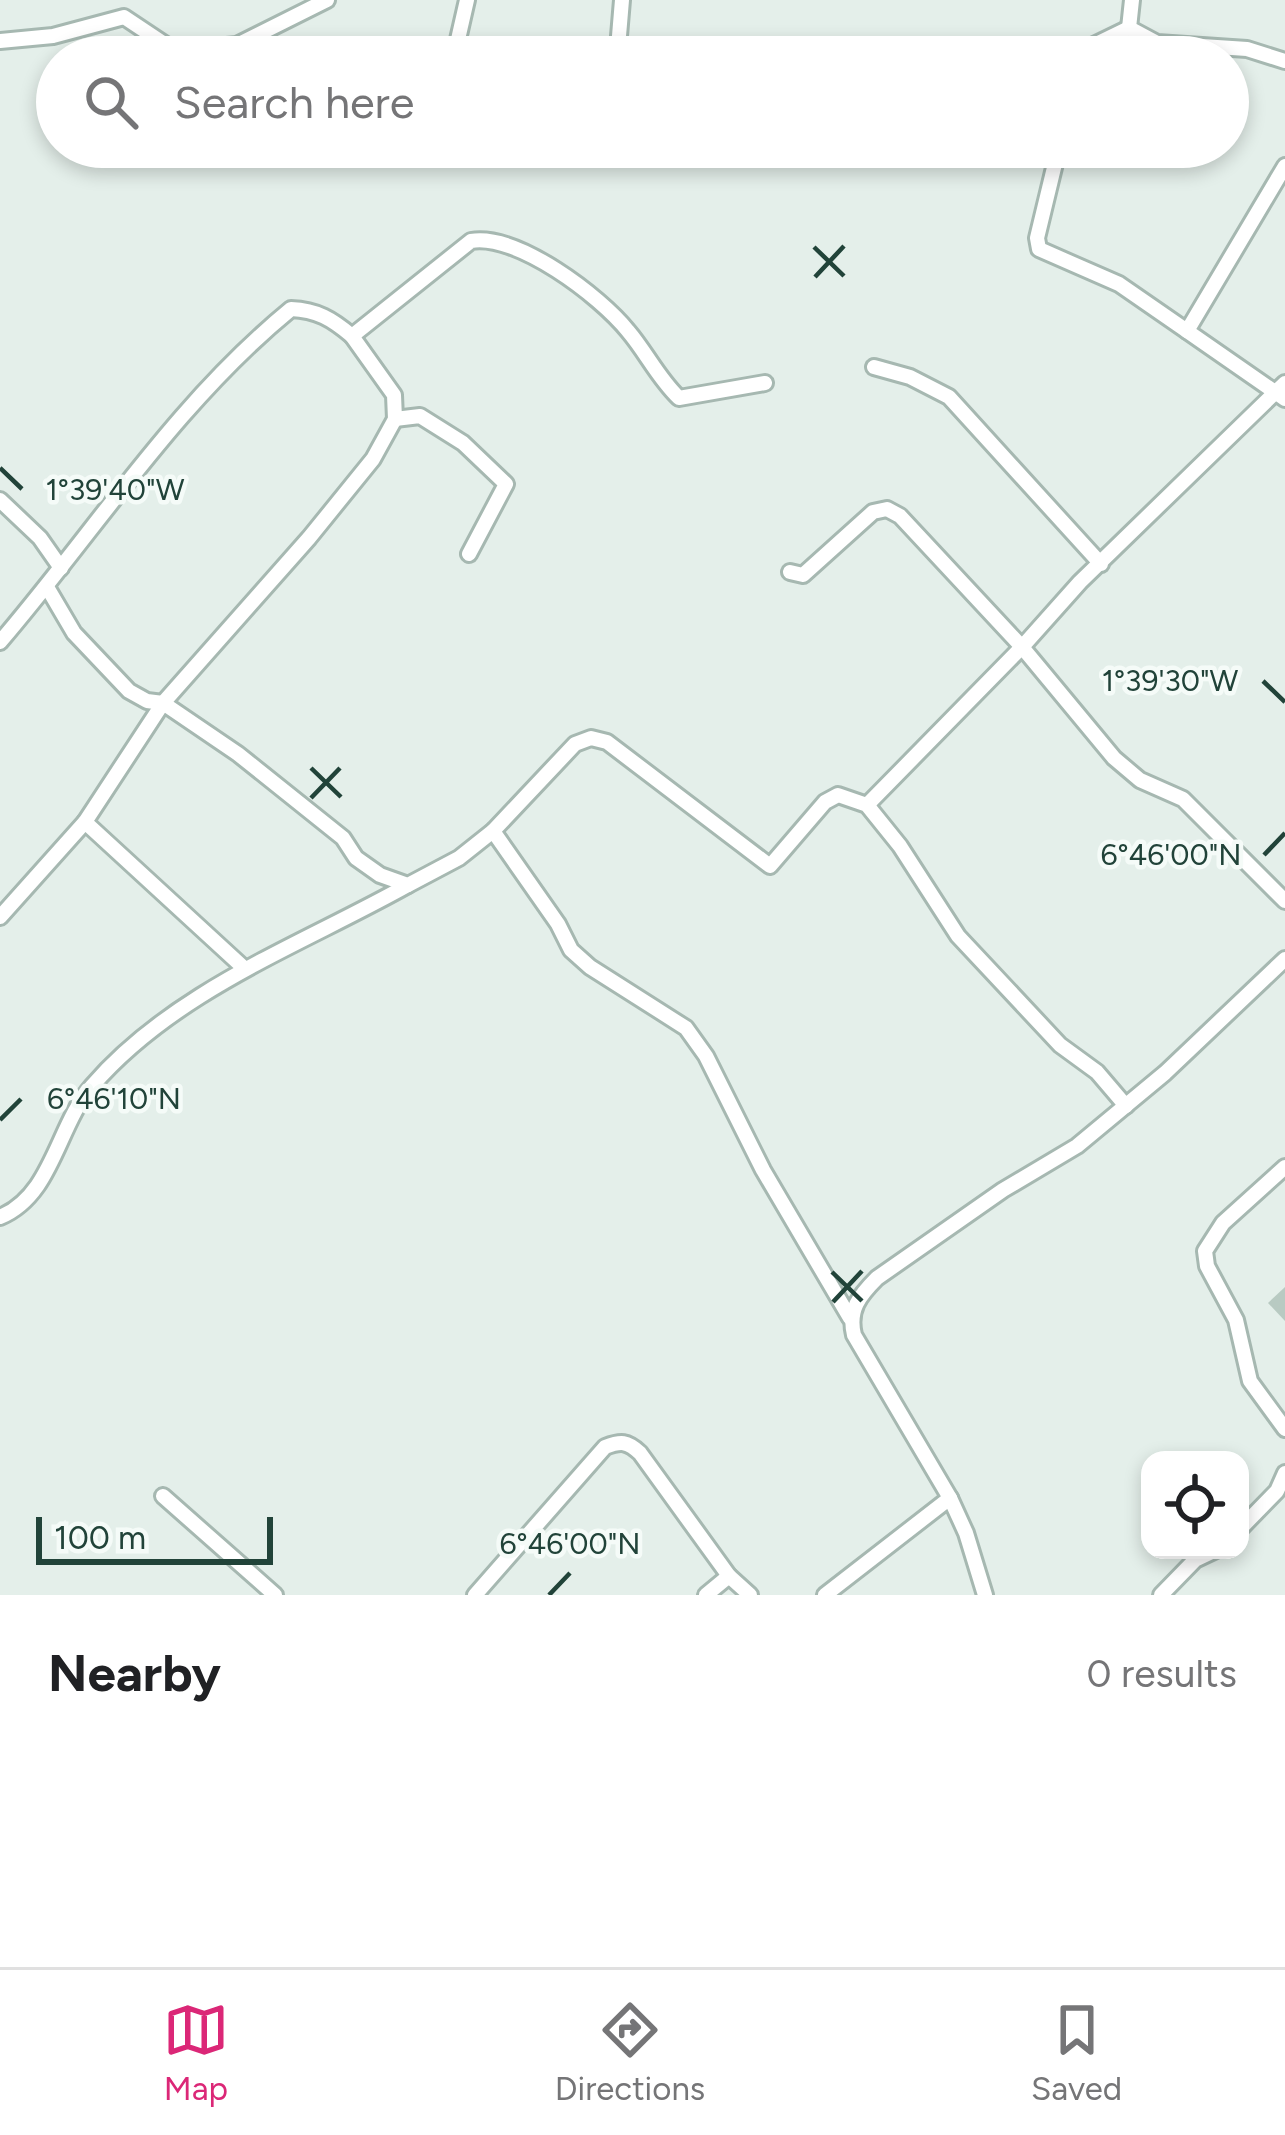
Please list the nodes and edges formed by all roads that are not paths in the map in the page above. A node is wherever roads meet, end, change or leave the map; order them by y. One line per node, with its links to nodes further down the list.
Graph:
1 (327, 0): 8 (street)
2 (466, 0): 9 (street)
3 (622, 0): 10 (street)
4 (1132, 0): 5 (street)
5 (1129, 28): 11 (street); 12 (street)
6 (53, 36): 7 (street)
7 (152, 36)
8 (255, 36)
9 (458, 36)
10 (619, 36)
11 (1113, 36)
12 (1144, 36)
13 (36, 38): 14 (street)
14 (0, 41)
15 (1249, 51): 16 (street)
16 (1285, 61)
17 (1285, 166): 19 (street)
18 (1054, 168): 19 (street)
19 (1186, 331): 23 (street)
20 (352, 336): 22 (street); 24 (street); 30 (street)
21 (874, 368): 29 (street)
22 (765, 383)
23 (1281, 391): 29 (street)
24 (394, 395): 25 (street); 26 (street)
25 (421, 416): 26 (street); 28 (street)
26 (394, 419): 35 (street)
27 (0, 500): 30 (street)
28 (470, 554)
29 (1101, 564): 34 (street)
30 (61, 568): 32 (street)
31 (790, 572): 34 (street)
32 (47, 587): 33 (street); 35 (street)
33 (0, 642)
34 (1022, 647): 36 (street); 40 (street)
35 (163, 703): 37 (street); 39 (street)
36 (867, 805): 38 (street); 44 (street)
37 (85, 823): 41 (street); 43 (street)
38 (493, 831): 39 (street); 47 (street)
39 (408, 885): 43 (street)
40 (1285, 901)
41 (0, 917)
42 (1285, 958): 44 (street)
43 (245, 969): 46 (street)
44 (1126, 1106): 47 (street)
45 (1285, 1167): 48 (street)
46 (0, 1216)
47 (850, 1318): 51 (street)
48 (1285, 1429)
49 (1285, 1473): 52 (street)
50 (163, 1496): 55 (street)
51 (950, 1498): 59 (street); 60 (street)
52 (1249, 1520)
53 (1198, 1559): 61 (street)
54 (729, 1576): 56 (street); 57 (street); 58 (street)
55 (275, 1595)
56 (475, 1595)
57 (706, 1595)
58 (749, 1595)
59 (825, 1595)
60 (985, 1595)
61 (1161, 1595)

